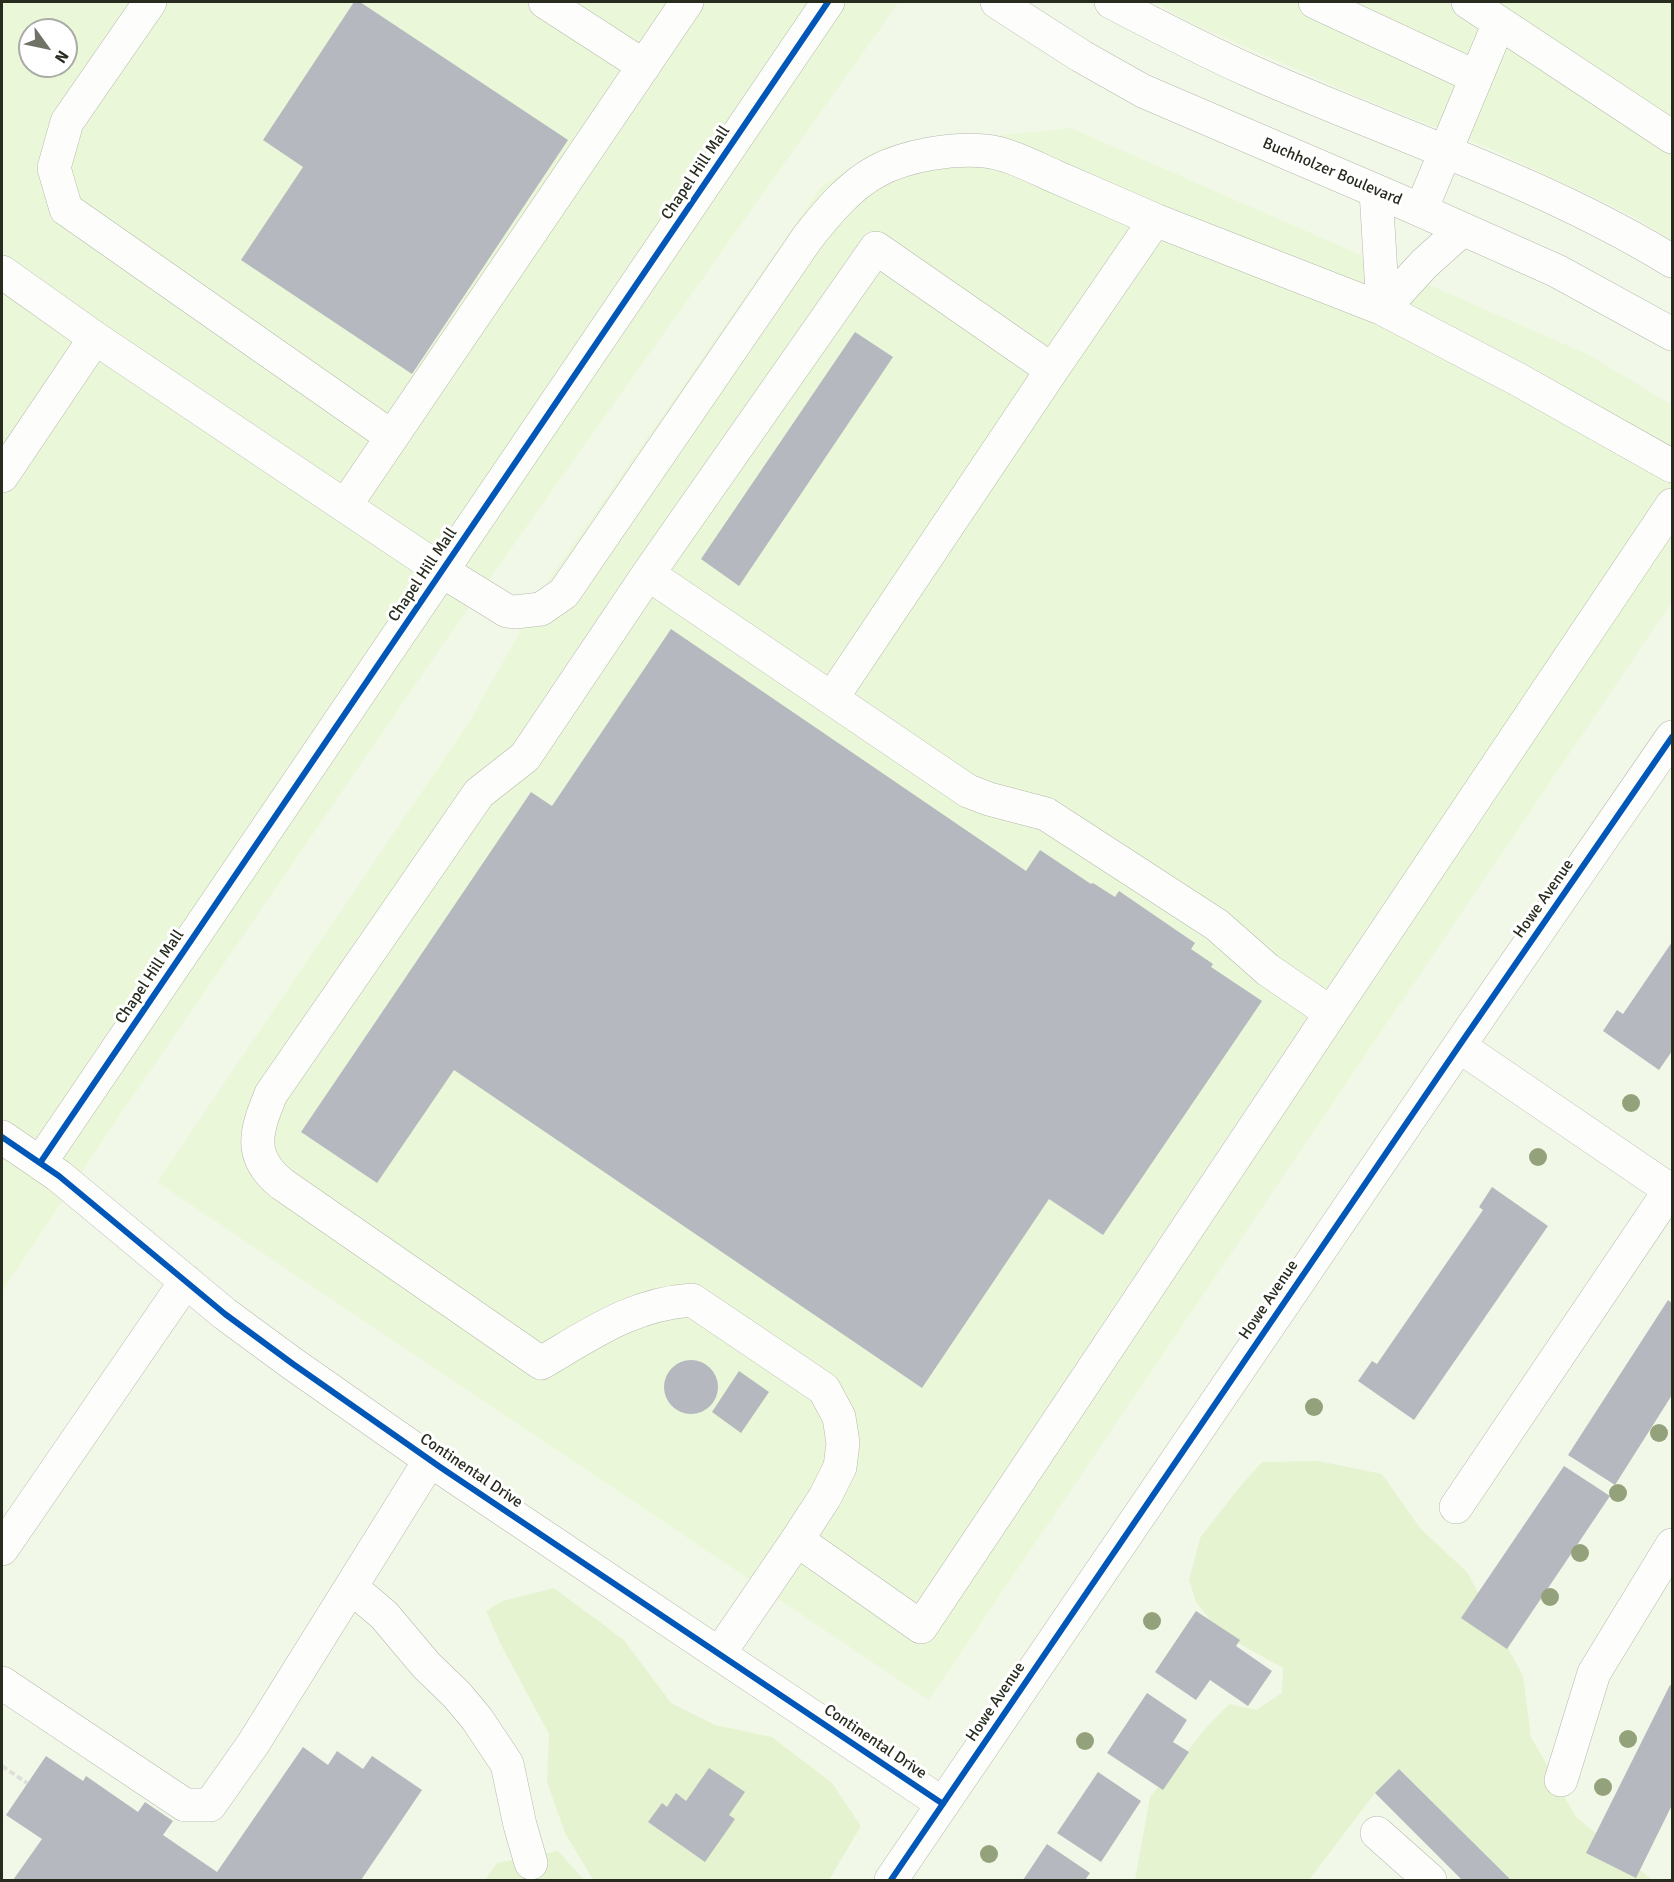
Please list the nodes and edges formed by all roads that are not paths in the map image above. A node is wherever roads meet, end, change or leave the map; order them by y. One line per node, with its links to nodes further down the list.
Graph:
1 (150, 2): 24 (street)
2 (545, 2): 10 (street)
3 (687, 2): 10 (street)
4 (828, 2): 29 (street, Chapel Hill Mall)
5 (997, 2): 14 (street, Buchholzer Boulevard)
6 (1112, 2): 13 (street)
7 (1315, 2): 11 (street)
8 (1468, 2): 9 (street)
9 (1500, 23): 11 (street); 12 (street)
10 (644, 66): 24 (street)
11 (1476, 77): 13 (street)
12 (1672, 137)
13 (1445, 151): 15 (street); 18 (street)
14 (1376, 191): 15 (street, Buchholzer Boulevard); 20 (street)
15 (1420, 210): 17 (street, Buchholzer Boulevard)
16 (1155, 220): 20 (street); 23 (street); 29 (street)
17 (1463, 229): 20 (street); 21 (street, Buchholzer Boulevard)
18 (1672, 261)
19 (2, 272): 22 (street, Chapel Hill Mall)
20 (1383, 309): 25 (street)
21 (1672, 334)
22 (95, 338): 26 (street); 28 (street, Chapel Hill Mall)
23 (1052, 370): 30 (street); 31 (street)
24 (392, 437): 28 (street)
25 (1672, 466)
26 (2, 476)
27 (1672, 505): 33 (street)
28 (345, 506): 29 (street, Chapel Hill Mall)
29 (442, 571): 36 (street, Chapel Hill Mall)
30 (648, 574): 31 (street); 41 (street)
31 (832, 698): 33 (street)
32 (1672, 737): 34 (street, Howe Avenue)
33 (1331, 1013): 41 (street)
34 (1459, 1046): 37 (street); 48 (street, Howe Avenue)
35 (2, 1137): 36 (street, Continental Drive)
36 (40, 1163): 38 (street, Continental Drive)
37 (1671, 1187): 40 (street)
38 (186, 1281): 39 (street, Continental Drive); 43 (street)
39 (430, 1460): 44 (street); 45 (street, Continental Drive)
40 (1456, 1507)
41 (797, 1540): 45 (street)
42 (1672, 1545): 47 (street)
43 (2, 1550)
44 (352, 1588): 46 (street); 50 (street)
45 (719, 1654): 48 (street, Continental Drive)
46 (2, 1683)
47 (1561, 1780)
48 (943, 1804): 51 (street, Howe Avenue)
49 (1377, 1833): 52 (street)
50 (531, 1863)
51 (891, 1881)
52 (1430, 1881)

